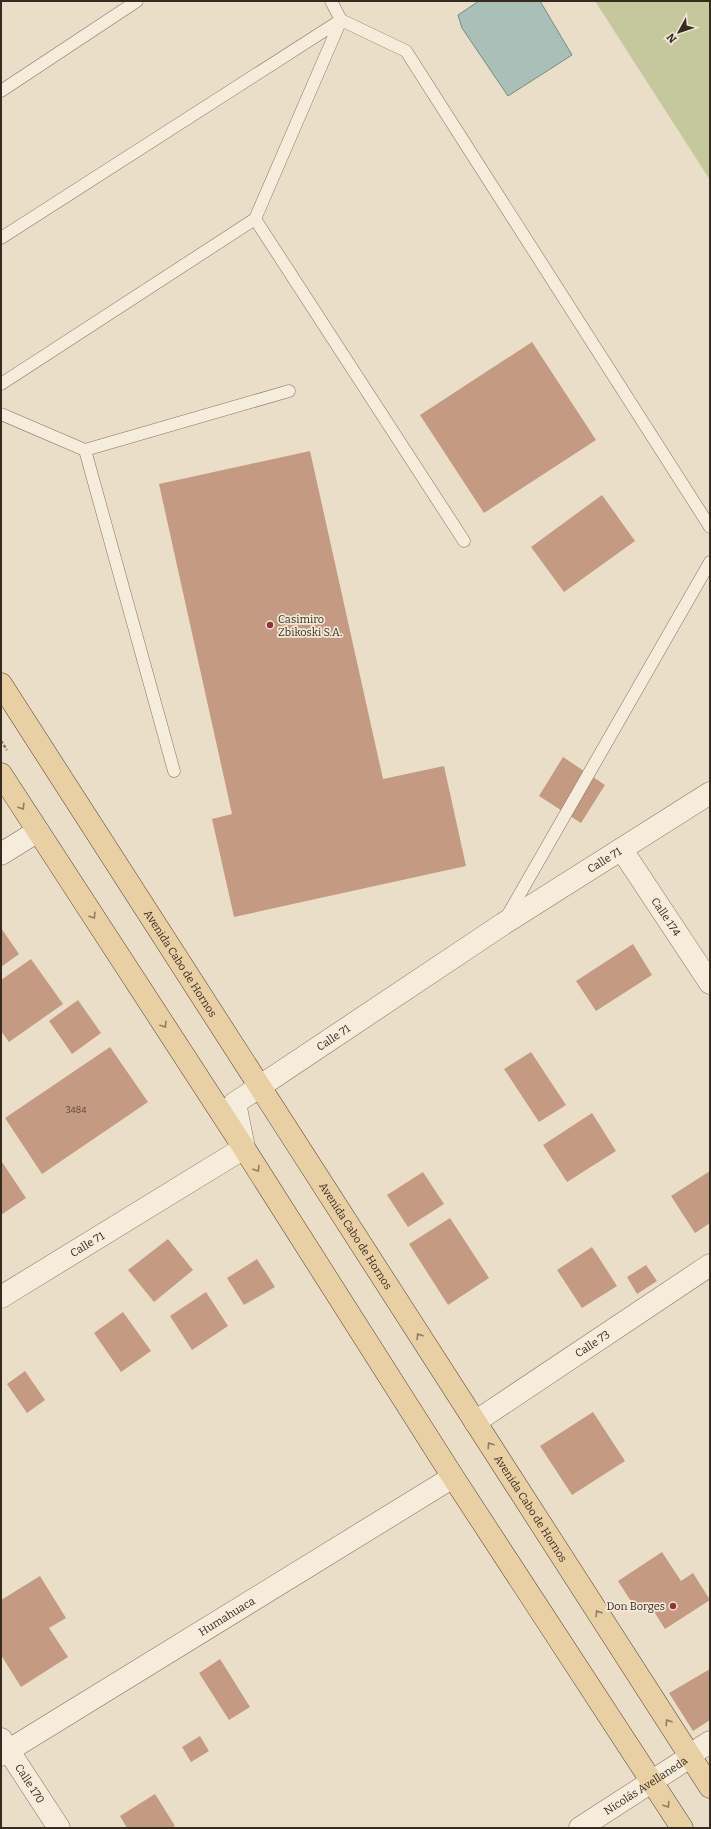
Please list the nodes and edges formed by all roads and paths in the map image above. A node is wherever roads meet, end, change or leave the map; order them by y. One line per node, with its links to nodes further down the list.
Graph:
1 (136, 1): 4 (lane)
2 (330, 1): 3 (lane)
3 (341, 20): 5 (lane); 6 (lane); 11 (lane)
4 (1, 91)
5 (255, 219): 7 (lane); 12 (lane)
6 (1, 238)
7 (1, 384)
8 (289, 391): 10 (lane)
9 (1, 414): 10 (lane)
10 (85, 450): 15 (lane)
11 (710, 527)
12 (464, 541)
13 (710, 562): 21 (lane)
14 (1, 684): 23 (main road, Avenida Cabo de Hornos)
15 (174, 771)
16 (1, 774): 18 (main road, one-way to 18)
17 (710, 792): 19 (street, Calle 71)
18 (38, 831): 20 (street); 24 (main road, one-way to 24)
19 (622, 850): 21 (street, Calle 71); 22 (street, Calle 174)
20 (1, 854)
21 (503, 924): 23 (street, Calle 71)
22 (710, 983)
23 (259, 1087): 24 (street, Calle 71); 27 (main road, Avenida Cabo de Hornos, one-way to 23)
24 (244, 1148): 26 (street, Calle 71); 28 (main road, one-way to 28)
25 (710, 1265): 27 (street, Calle 73)
26 (1, 1297)
27 (475, 1422): 31 (main road, Avenida Cabo de Hornos, one-way to 27)
28 (453, 1477): 30 (street, Humahuaca); 32 (main road)
29 (710, 1742): 31 (street, Nicolás Avellaneda)
30 (3, 1748): 34 (street, Calle 170)
31 (690, 1755): 32 (street, Nicolás Avellaneda); 33 (main road, Avenida Cabo de Hornos)
32 (652, 1782): 35 (street, Nicolás Avellaneda); 36 (main road, one-way to 36)
33 (710, 1787)
34 (59, 1828)
35 (580, 1828)
36 (682, 1828)

